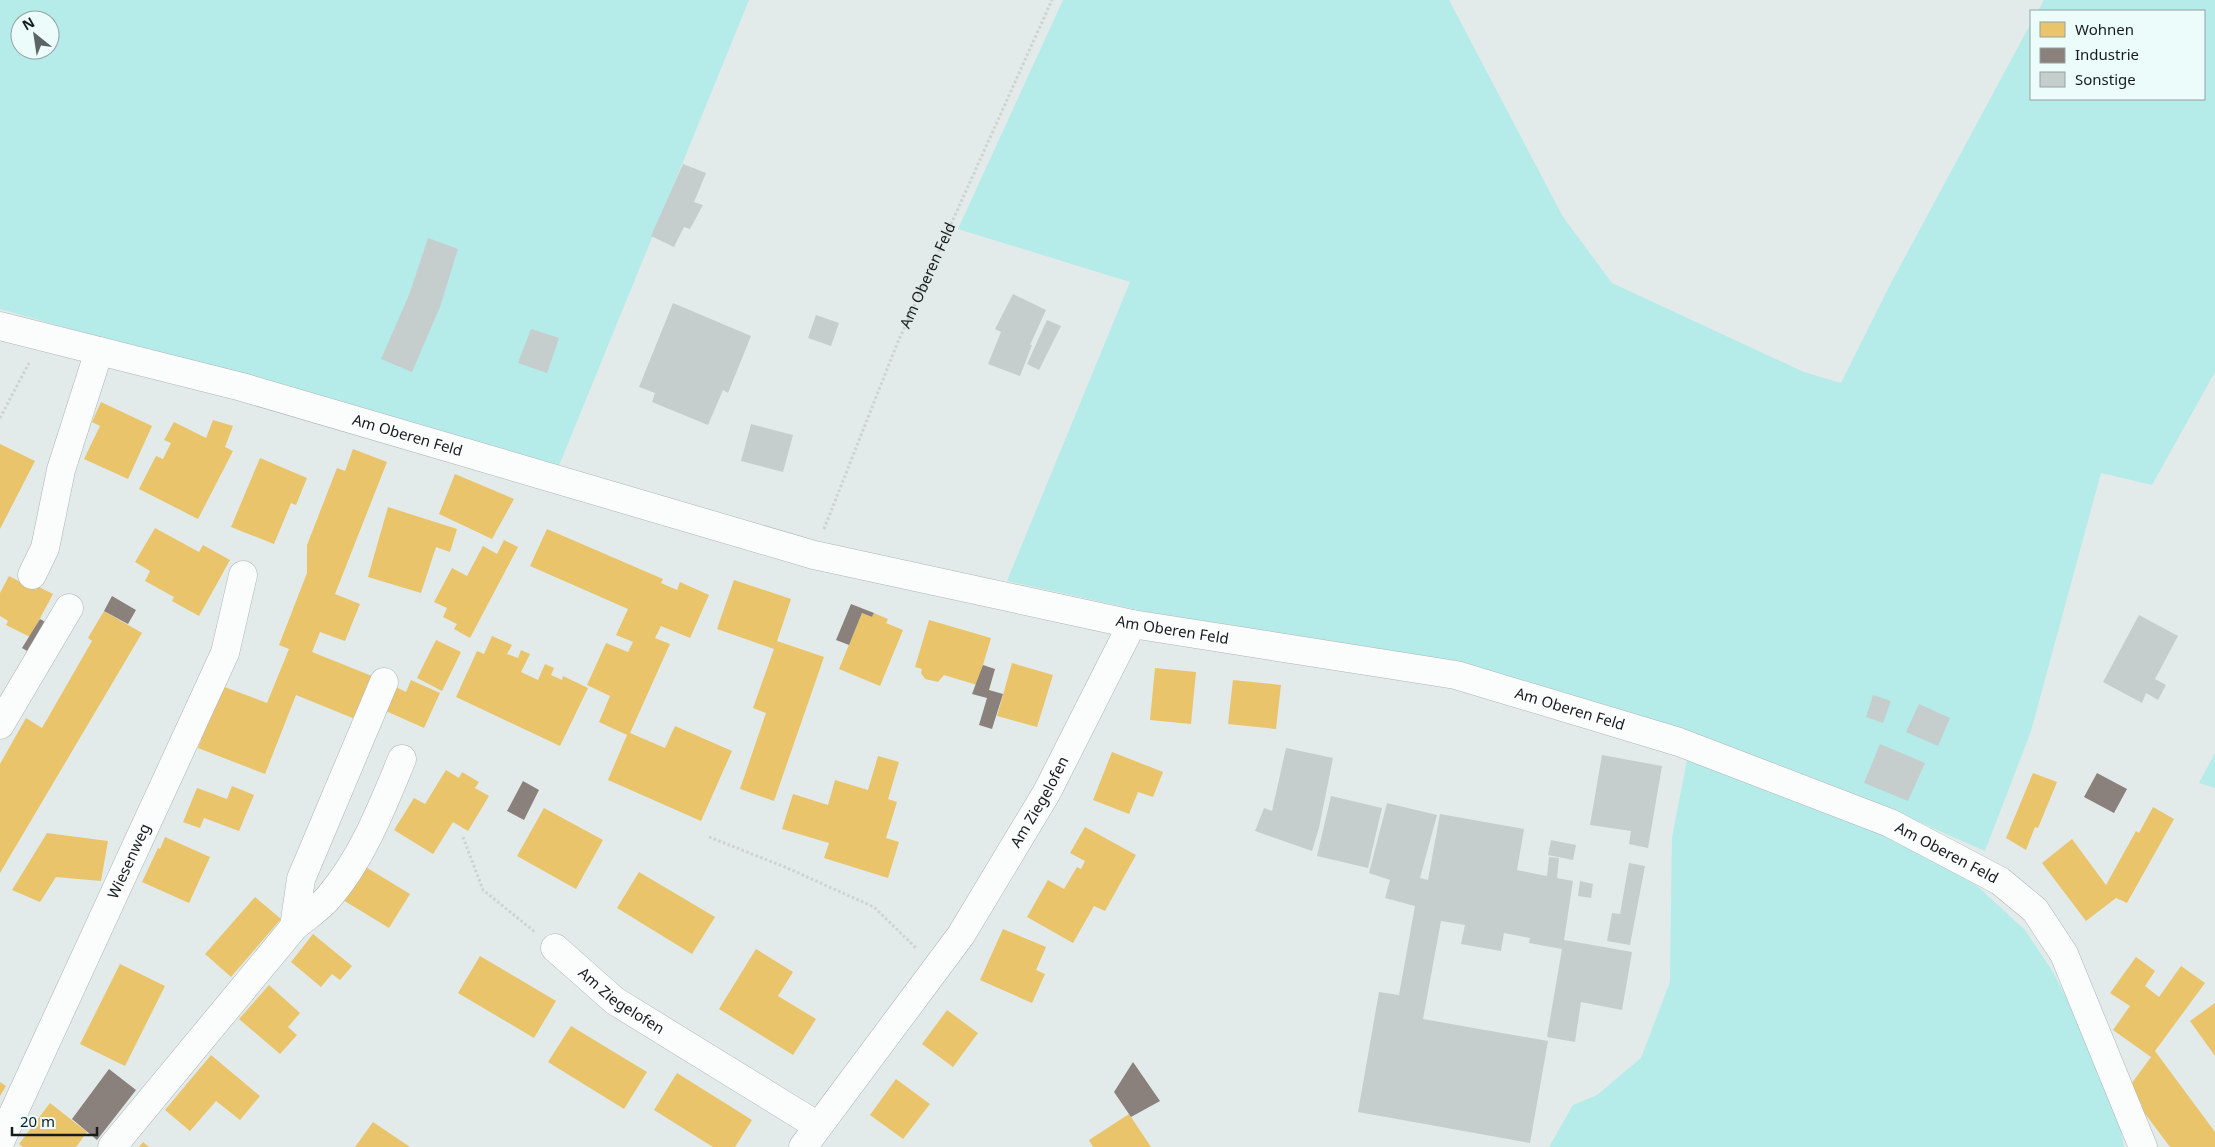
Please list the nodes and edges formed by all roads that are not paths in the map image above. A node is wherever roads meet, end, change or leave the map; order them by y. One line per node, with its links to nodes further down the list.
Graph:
1 (0, 326): 2 (street, Am Oberen Feld)
2 (99, 351): 4 (street); 6 (street, Am Oberen Feld)
3 (243, 574): 13 (street, Wiesenweg)
4 (32, 575)
5 (69, 608): 8 (street)
6 (1132, 624): 12 (street, Am Ziegelofen); 14 (street, Am Oberen Feld)
7 (384, 682): 10 (street)
8 (0, 725)
9 (402, 759): 10 (street)
10 (294, 927): 15 (street)
11 (555, 948): 12 (street, Am Ziegelofen)
12 (810, 1137)
13 (0, 1142)
14 (2142, 1146)
15 (112, 1147)

